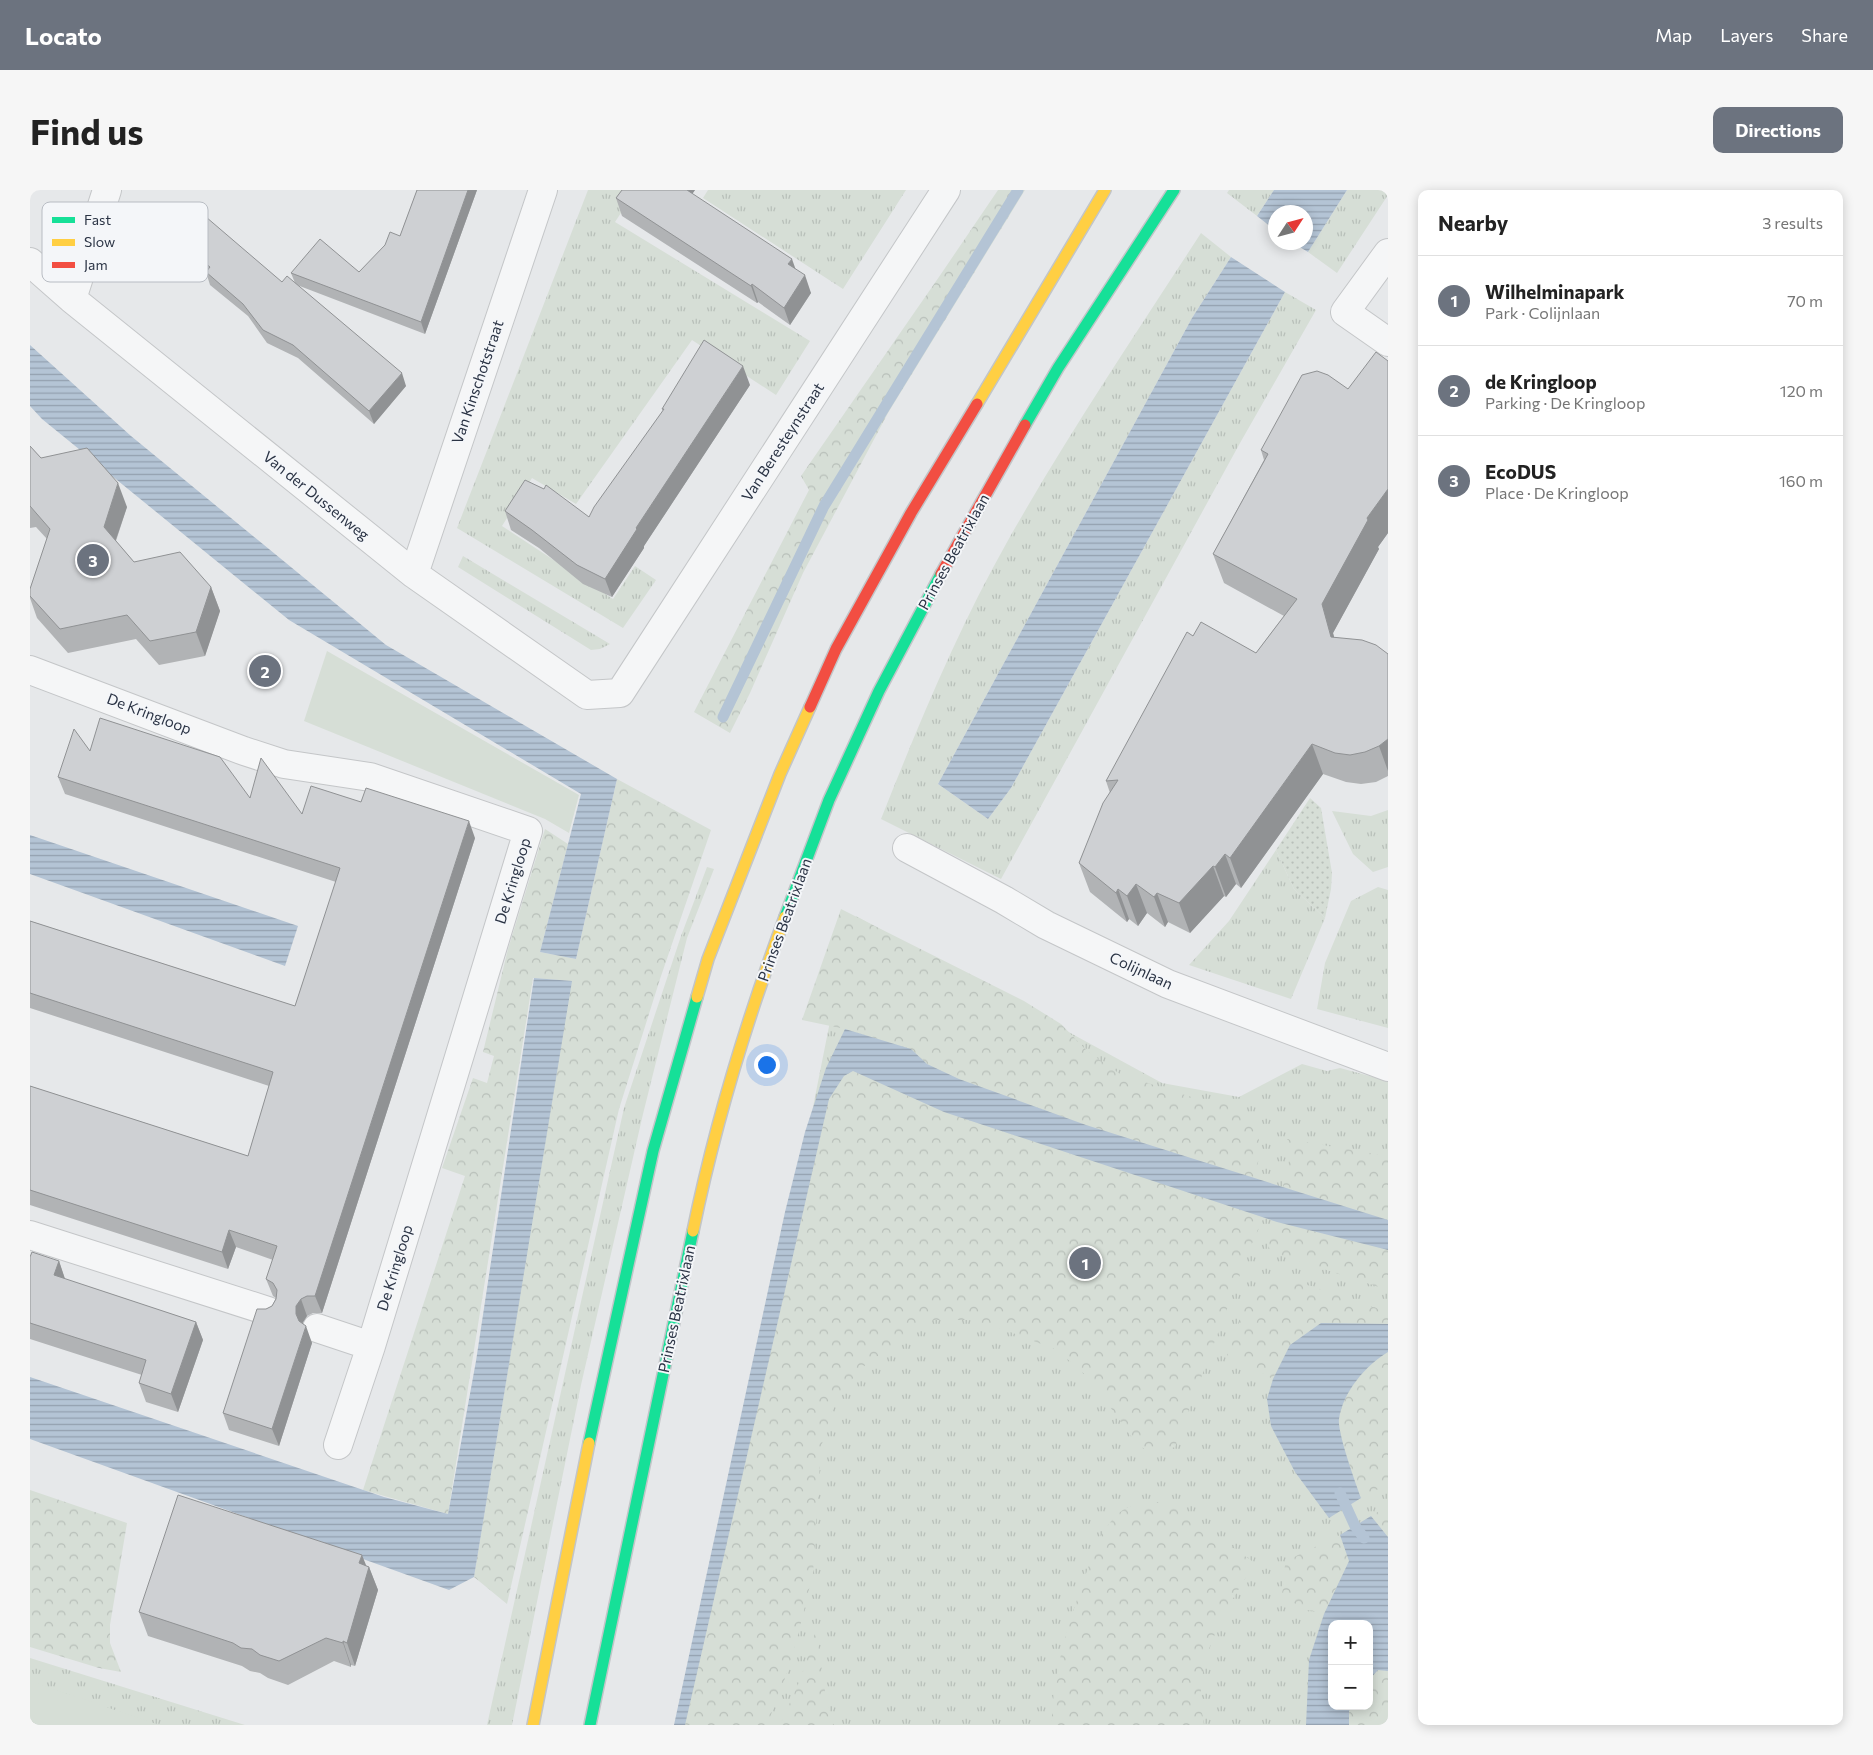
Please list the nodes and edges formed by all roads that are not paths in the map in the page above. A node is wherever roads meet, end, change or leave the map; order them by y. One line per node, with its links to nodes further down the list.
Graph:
1 (107, 190): 6 (street)
2 (543, 190): 14 (street, Van Kinschotstraat)
3 (946, 190): 16 (street, Van Beresteynstraat)
4 (1105, 190): 24 (main road)
5 (1174, 190): 25 (main road, Prinses Beatrixlaan)
6 (103, 202)
7 (1388, 253): 13 (street)
8 (30, 262): 9 (street, Van der Dussenweg)
9 (42, 273)
10 (53, 282): 12 (street, Van der Dussenweg)
11 (77, 282): 12 (street)
12 (72, 299): 14 (street, Van der Dussenweg)
13 (1388, 342)
14 (414, 574): 16 (street, Van der Dussenweg)
15 (30, 670): 22 (street, De Kringloop)
16 (620, 693)
17 (906, 848): 18 (street, Colijnlaan)
18 (1388, 1068)
19 (30, 1235): 20 (street)
20 (268, 1311)
21 (317, 1328): 22 (street)
22 (370, 1346): 23 (street, De Kringloop)
23 (338, 1445)
24 (533, 1725)
25 (590, 1725)

